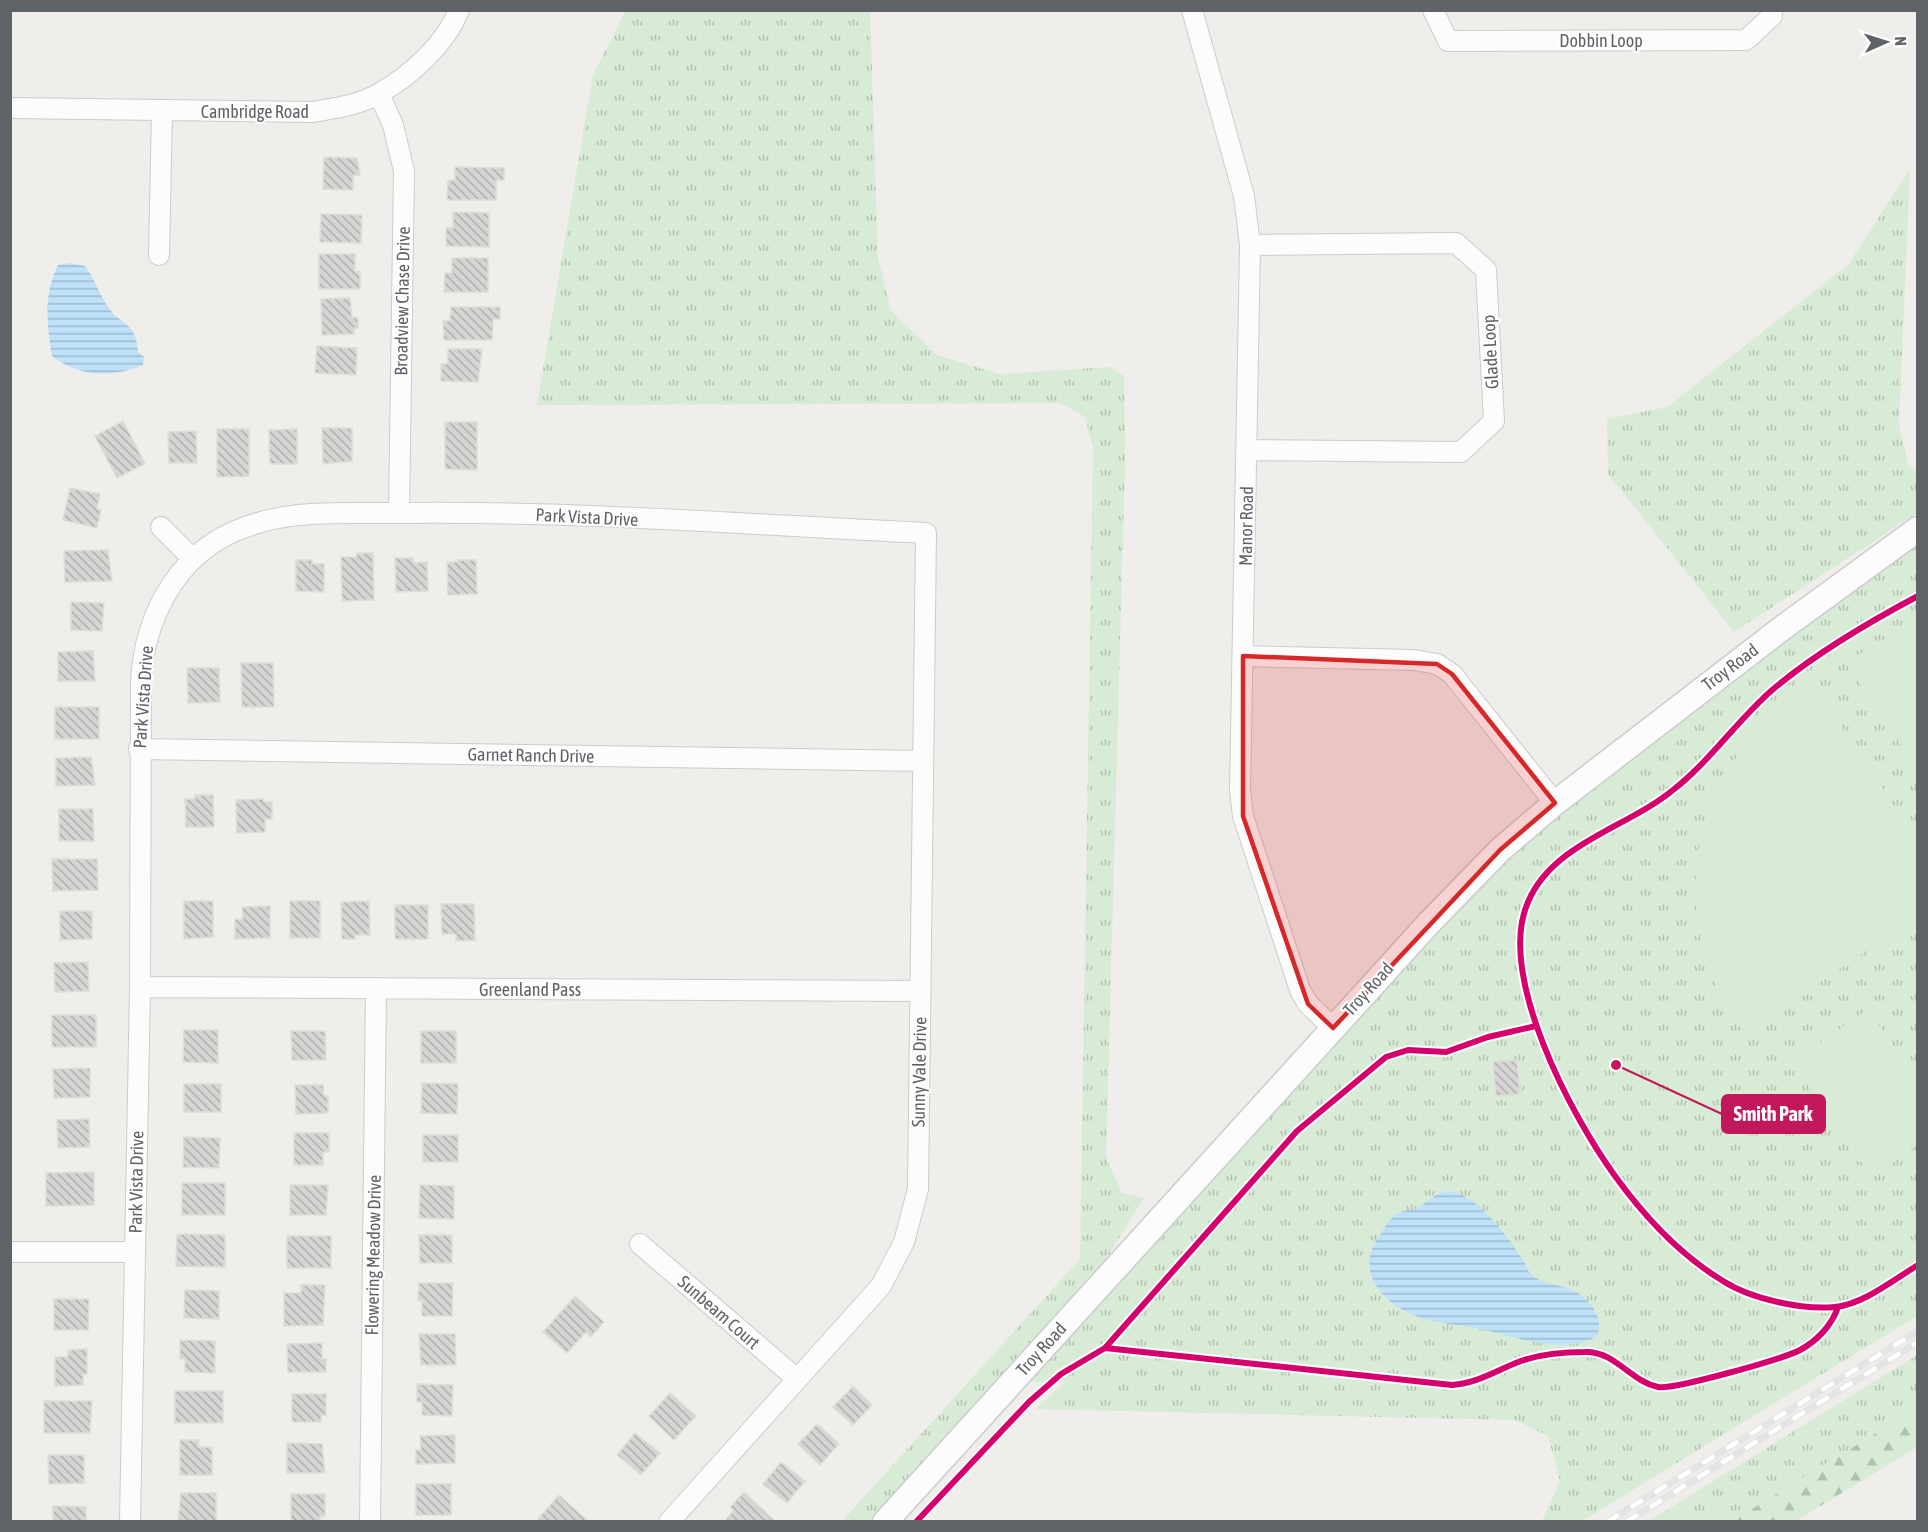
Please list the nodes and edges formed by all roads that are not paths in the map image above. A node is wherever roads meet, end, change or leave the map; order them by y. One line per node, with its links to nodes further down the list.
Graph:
1 (459, 10): 5 (street, Cambridge Road)
2 (1192, 10): 8 (street, Manor Road)
3 (1433, 10): 4 (street, Dobbin Loop)
4 (1772, 10)
5 (379, 94): 7 (street, Cambridge Road); 11 (street, Broadview Chase Drive)
6 (10, 108): 7 (street, Cambridge Road)
7 (162, 111): 9 (street)
8 (1250, 245): 10 (street, Manor Road); 10 (street, Glade Loop)
9 (159, 255)
10 (1248, 450): 16 (street, Manor Road)
11 (399, 513): 14 (street, Park Vista Drive); 15 (street, Park Vista Drive)
12 (161, 527): 15 (street)
13 (1917, 529): 19 (street, Troy Road)
14 (926, 533): 18 (street, Sunny Vale Drive)
15 (194, 559): 17 (street, Park Vista Drive)
16 (1243, 656): 19 (street); 23 (street, Manor Road)
17 (139, 749): 18 (street, Garnet Ranch Drive); 20 (street, Park Vista Drive)
18 (923, 760): 22 (street, Sunny Vale Drive)
19 (1555, 803): 23 (street, Troy Road)
20 (140, 987): 21 (street, Greenland Pass); 26 (street, Park Vista Drive)
21 (376, 988): 22 (street, Greenland Pass); 29 (street, Flowering Meadow Drive)
22 (920, 991): 27 (street, Sunny Vale Drive)
23 (1333, 1028): 31 (street, Troy Road)
24 (640, 1244): 27 (street, Sunbeam Court)
25 (10, 1252): 26 (street)
26 (135, 1252): 28 (street, Park Vista Drive)
27 (798, 1379): 30 (street, Sunny Vale Drive)
28 (130, 1521)
29 (370, 1521)
30 (669, 1521)
31 (885, 1521)

